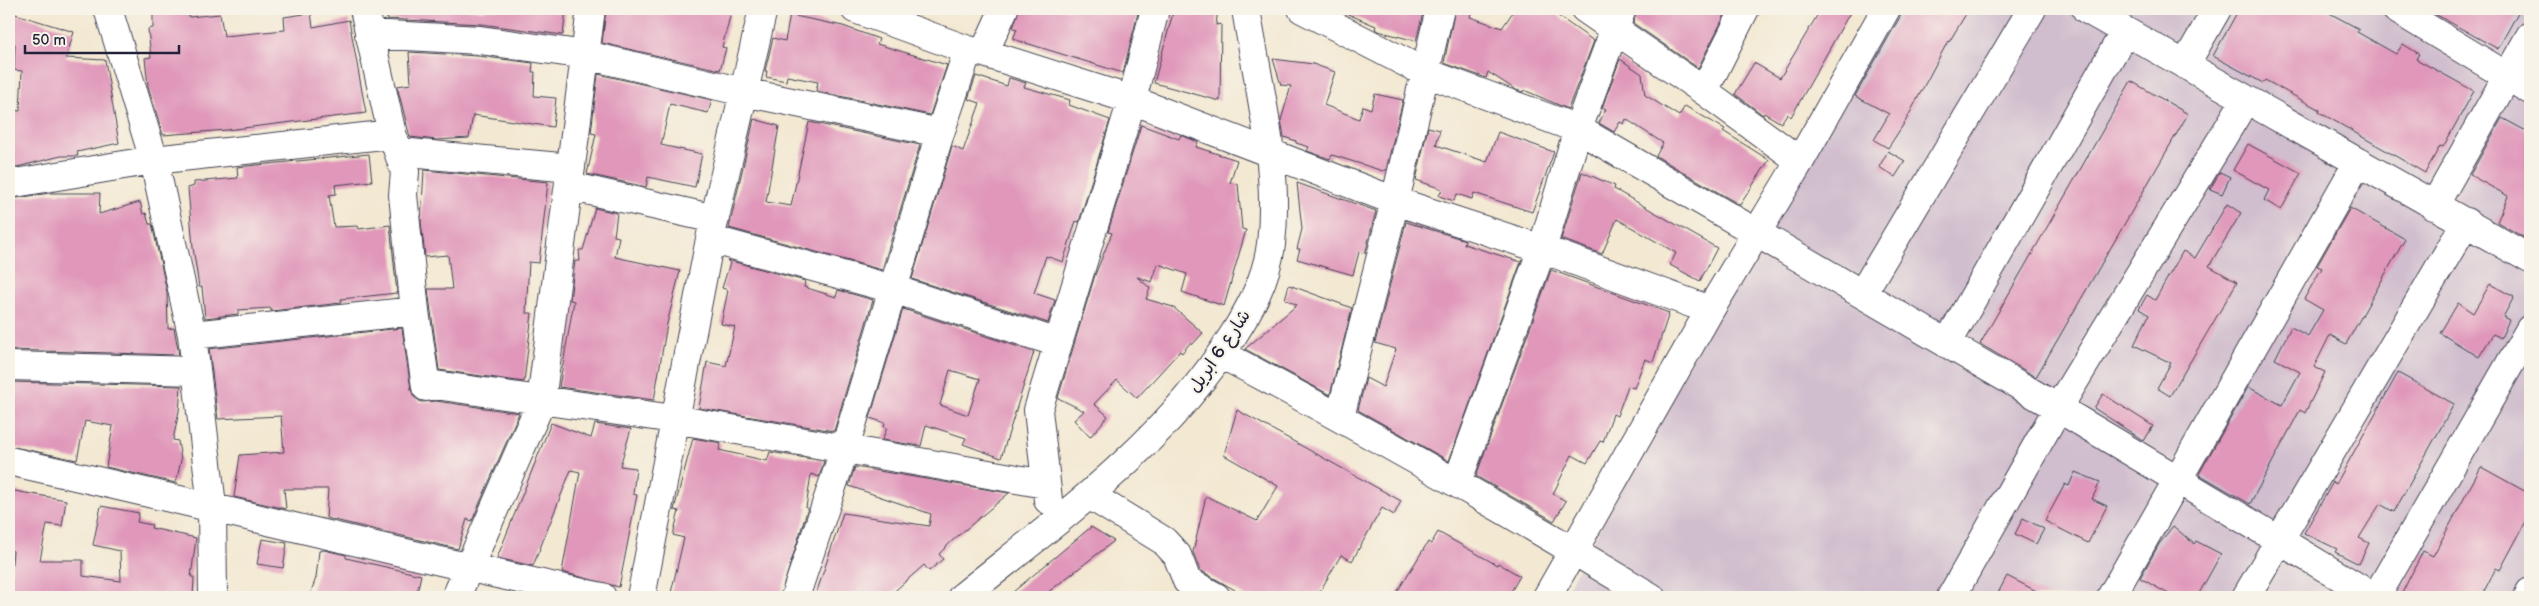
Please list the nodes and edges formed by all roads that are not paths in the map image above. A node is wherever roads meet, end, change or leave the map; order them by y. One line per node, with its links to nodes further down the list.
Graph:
1 (108, 9): 34 (street)
2 (591, 9): 22 (street)
3 (763, 9): 27 (street)
4 (855, 9): 21 (street)
5 (1004, 9): 21 (street)
6 (1155, 9): 29 (street)
7 (1246, 9): 33 (street, شارع 6 ابريل)
8 (1440, 9): 24 (street)
9 (1585, 9): 17 (street)
10 (1745, 9): 26 (street)
11 (1886, 9): 35 (street)
12 (2032, 9): 47 (street)
13 (2086, 9): 19 (street)
14 (2217, 9): 23 (street)
15 (2396, 9): 25 (street)
16 (1310, 11): 24 (street)
17 (1618, 19): 26 (street); 30 (street)
18 (366, 21): 22 (street); 32 (street)
19 (2125, 31): 23 (street); 53 (street)
20 (2530, 36): 25 (street)
21 (976, 51): 29 (street); 31 (street)
22 (586, 55): 27 (street); 37 (street)
23 (2185, 65): 28 (street)
24 (1424, 72): 30 (street); 39 (street)
25 (2519, 83): 40 (street)
26 (1704, 91): 35 (street)
27 (744, 92): 31 (street); 42 (street)
28 (2246, 99): 36 (street); 58 (street)
29 (1132, 100): 33 (street); 52 (street)
30 (1578, 129): 43 (street); 44 (street)
31 (940, 134): 46 (street)
32 (396, 143): 34 (street); 37 (street); 49 (street)
33 (1270, 154): 39 (street); 54 (street, شارع 6 ابريل)
34 (154, 160): 38 (street); 51 (street)
35 (1800, 161): 43 (street)
36 (2358, 162): 40 (street); 63 (street)
37 (570, 177): 42 (street); 57 (street)
38 (9, 184)
39 (1395, 201): 44 (street); 59 (street)
40 (2434, 206): 41 (street)
41 (2466, 222): 45 (street); 69 (street)
42 (712, 229): 46 (street); 60 (street)
43 (1758, 233): 47 (street); 48 (street)
44 (1542, 249): 48 (street); 64 (street)
45 (2530, 259)
46 (893, 289): 52 (street); 61 (street)
47 (1862, 294): 53 (street)
48 (1710, 310): 70 (street)
49 (414, 311): 51 (street); 57 (street)
50 (2530, 329): 86 (street)
51 (192, 335): 56 (street)
52 (1058, 343): 65 (street)
53 (1947, 344): 58 (street)
54 (1221, 354): 59 (street); 66 (street, شارع 6 ابريل)
55 (9, 366): 56 (street)
56 (196, 371): 67 (street)
57 (541, 402): 60 (street); 71 (street)
58 (2058, 408): 63 (street); 83 (street)
59 (1340, 417): 64 (street)
60 (674, 419): 61 (street); 77 (street)
61 (845, 448): 65 (street); 78 (street)
62 (9, 461): 67 (street)
63 (2179, 480): 69 (street); 84 (street)
64 (1456, 483): 70 (street)
65 (1045, 484): 68 (street)
66 (1091, 496): 68 (street, شارع 6 ابريل); 72 (street)
67 (212, 506): 71 (street); 74 (street)
68 (1052, 524): 79 (street, شارع 6 ابريل)
69 (2279, 541): 85 (street); 86 (street)
70 (1574, 550): 81 (street); 82 (street)
71 (470, 569): 75 (street); 76 (street)
72 (1184, 589): 80 (street)
73 (2530, 592): 87 (street)
74 (213, 597)
75 (456, 597)
76 (602, 597)
77 (641, 597)
78 (795, 597)
79 (962, 597)
80 (1216, 597)
81 (1547, 597)
82 (1651, 597)
83 (1951, 597)
84 (2111, 597)
85 (2246, 597)
86 (2375, 597)
87 (2528, 597)

